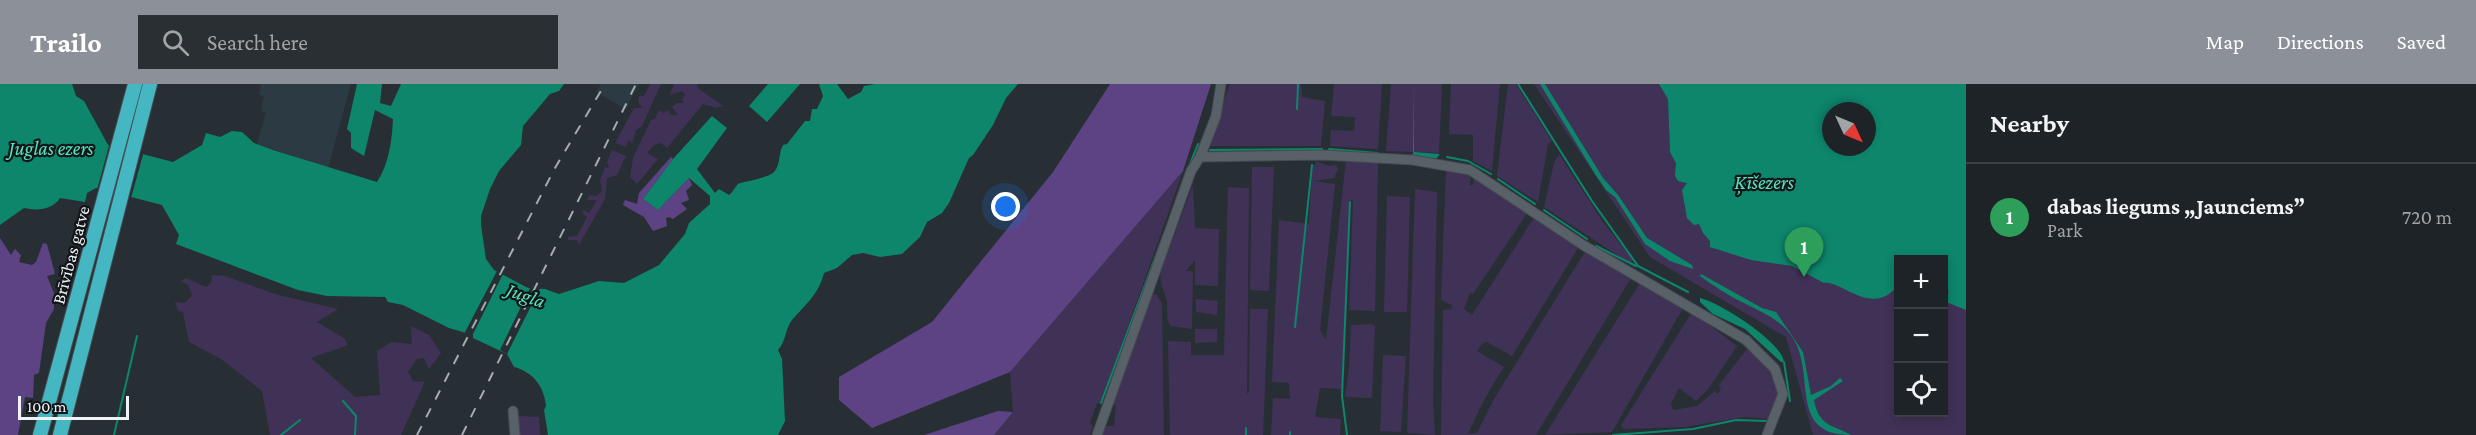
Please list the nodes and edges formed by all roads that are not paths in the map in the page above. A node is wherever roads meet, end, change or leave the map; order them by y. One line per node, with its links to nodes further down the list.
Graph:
1 (135, 84): 4 (highway, Brīvības gatve)
2 (150, 84): 4 (highway, Brīvības gatve)
3 (1221, 84): 5 (street)
4 (127, 144): 6 (highway, Brīvības gatve)
5 (1200, 157): 11 (street); 12 (street)
6 (114, 194): 8 (highway, Brīvības gatve); 9 (highway, Brīvības gatve)
7 (513, 411): 10 (street)
8 (40, 435)
9 (60, 435)
10 (515, 435)
11 (1097, 435)
12 (1767, 435)

